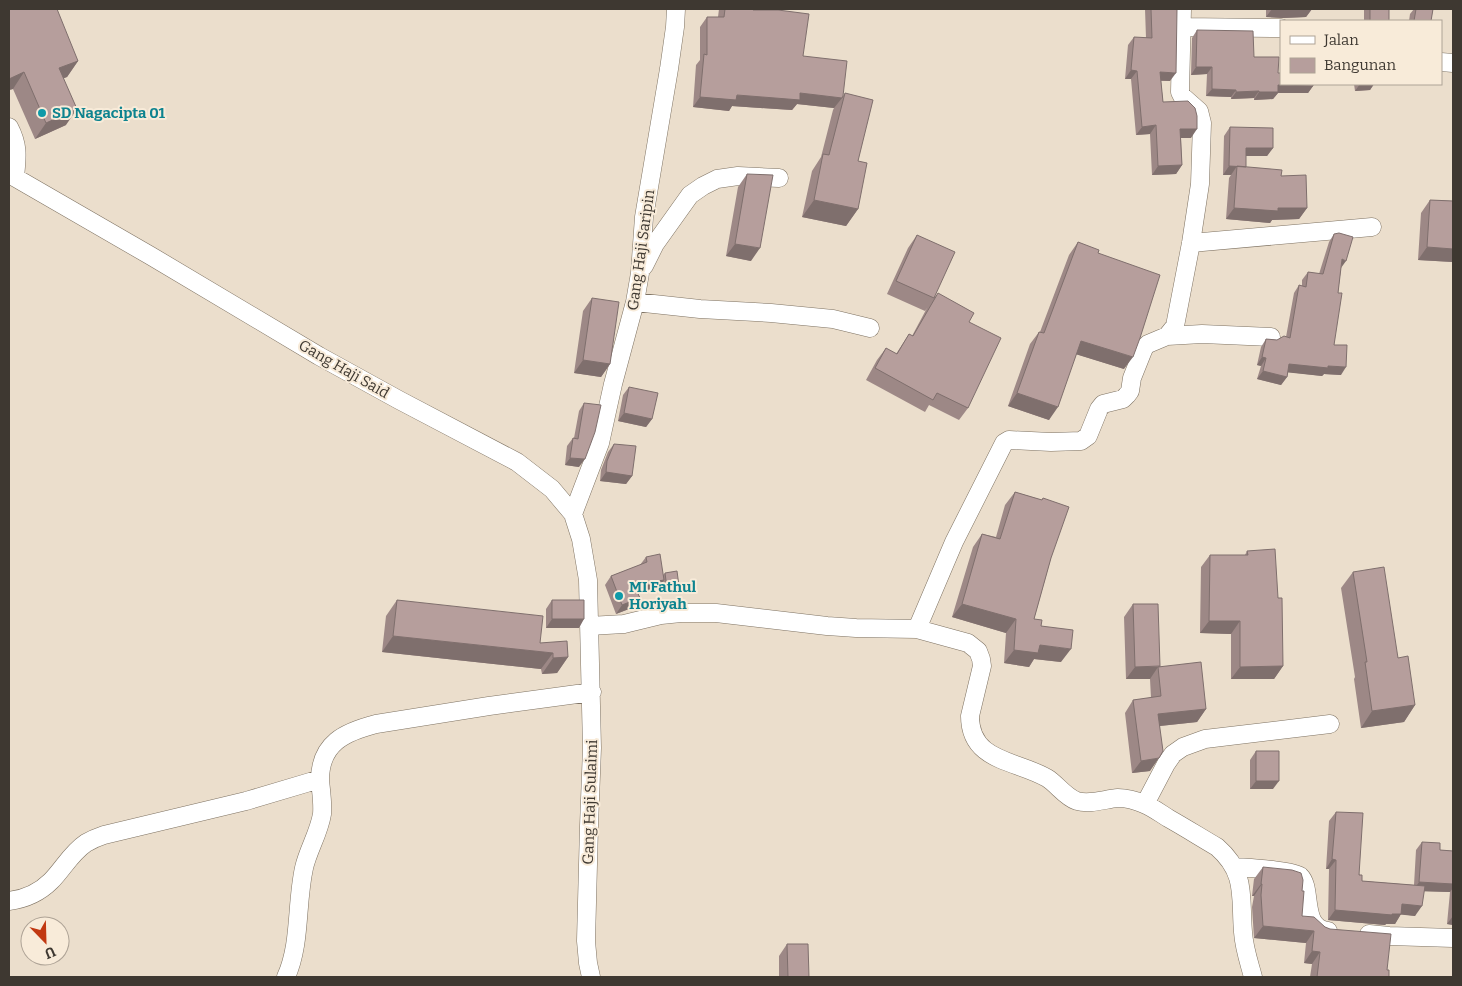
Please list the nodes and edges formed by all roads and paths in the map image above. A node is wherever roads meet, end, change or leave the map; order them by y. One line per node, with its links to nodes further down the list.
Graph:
1 (676, 9): 10 (street, Gang Haji Saripin)
2 (1182, 9): 3 (street)
3 (1181, 27): 4 (street); 9 (street)
4 (1280, 28)
5 (9, 127): 6 (street)
6 (12, 176): 15 (street, Gang Haji Said)
7 (779, 178): 10 (street)
8 (1372, 227): 9 (street)
9 (1191, 243): 13 (street)
10 (640, 273): 11 (street, Gang Haji Saripin)
11 (635, 302): 12 (street); 15 (street, Gang Haji Saripin)
12 (870, 328)
13 (1167, 336): 14 (street); 17 (street)
14 (1271, 337)
15 (573, 514): 16 (street, Gang Haji Said)
16 (589, 626): 17 (street); 18 (street, Gang Haji Sulaimi)
17 (917, 629): 21 (street)
18 (592, 692): 20 (street); 26 (street, Gang Haji Sulaimi)
19 (1330, 724): 21 (street)
20 (320, 779): 23 (street); 25 (street)
21 (1145, 804): 22 (street)
22 (1235, 867): 24 (street); 27 (street)
23 (9, 901)
24 (1453, 938)
25 (286, 977)
26 (592, 977)
27 (1253, 977)

